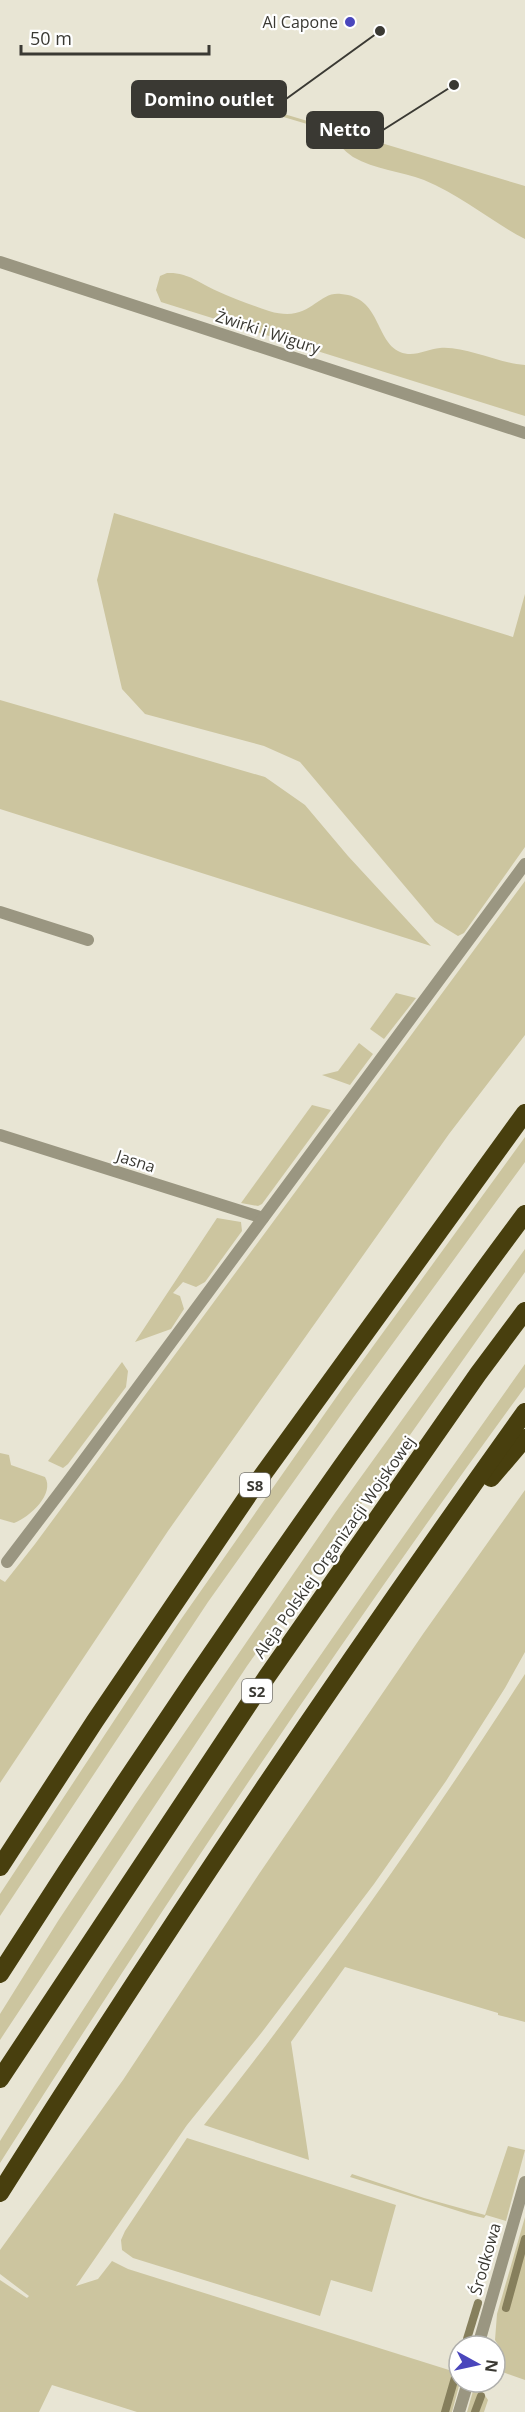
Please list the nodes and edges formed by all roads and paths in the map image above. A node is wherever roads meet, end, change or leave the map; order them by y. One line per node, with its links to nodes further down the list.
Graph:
1 (0, 262): 2 (street, Żwirki i Wigury)
2 (525, 433)
3 (525, 864): 9 (street)
4 (0, 912): 5 (street)
5 (88, 940)
6 (525, 1113): 15 (highway, S8)
7 (0, 1135): 9 (street, Jasna)
8 (525, 1214): 16 (highway)
9 (263, 1218): 13 (street)
10 (525, 1311): 17 (highway, Aleja Polskiej Organizacji Wojskowej / S2)
11 (525, 1412): 14 (highway)
12 (525, 1438): 14 (highway)
13 (7, 1562)
14 (417, 1563): 19 (highway)
15 (0, 1867)
16 (0, 1974)
17 (0, 2079)
18 (525, 2182): 20 (street, Środkowa)
19 (0, 2193)
20 (481, 2334)
21 (464, 2394): 22 (street)
22 (459, 2412)

